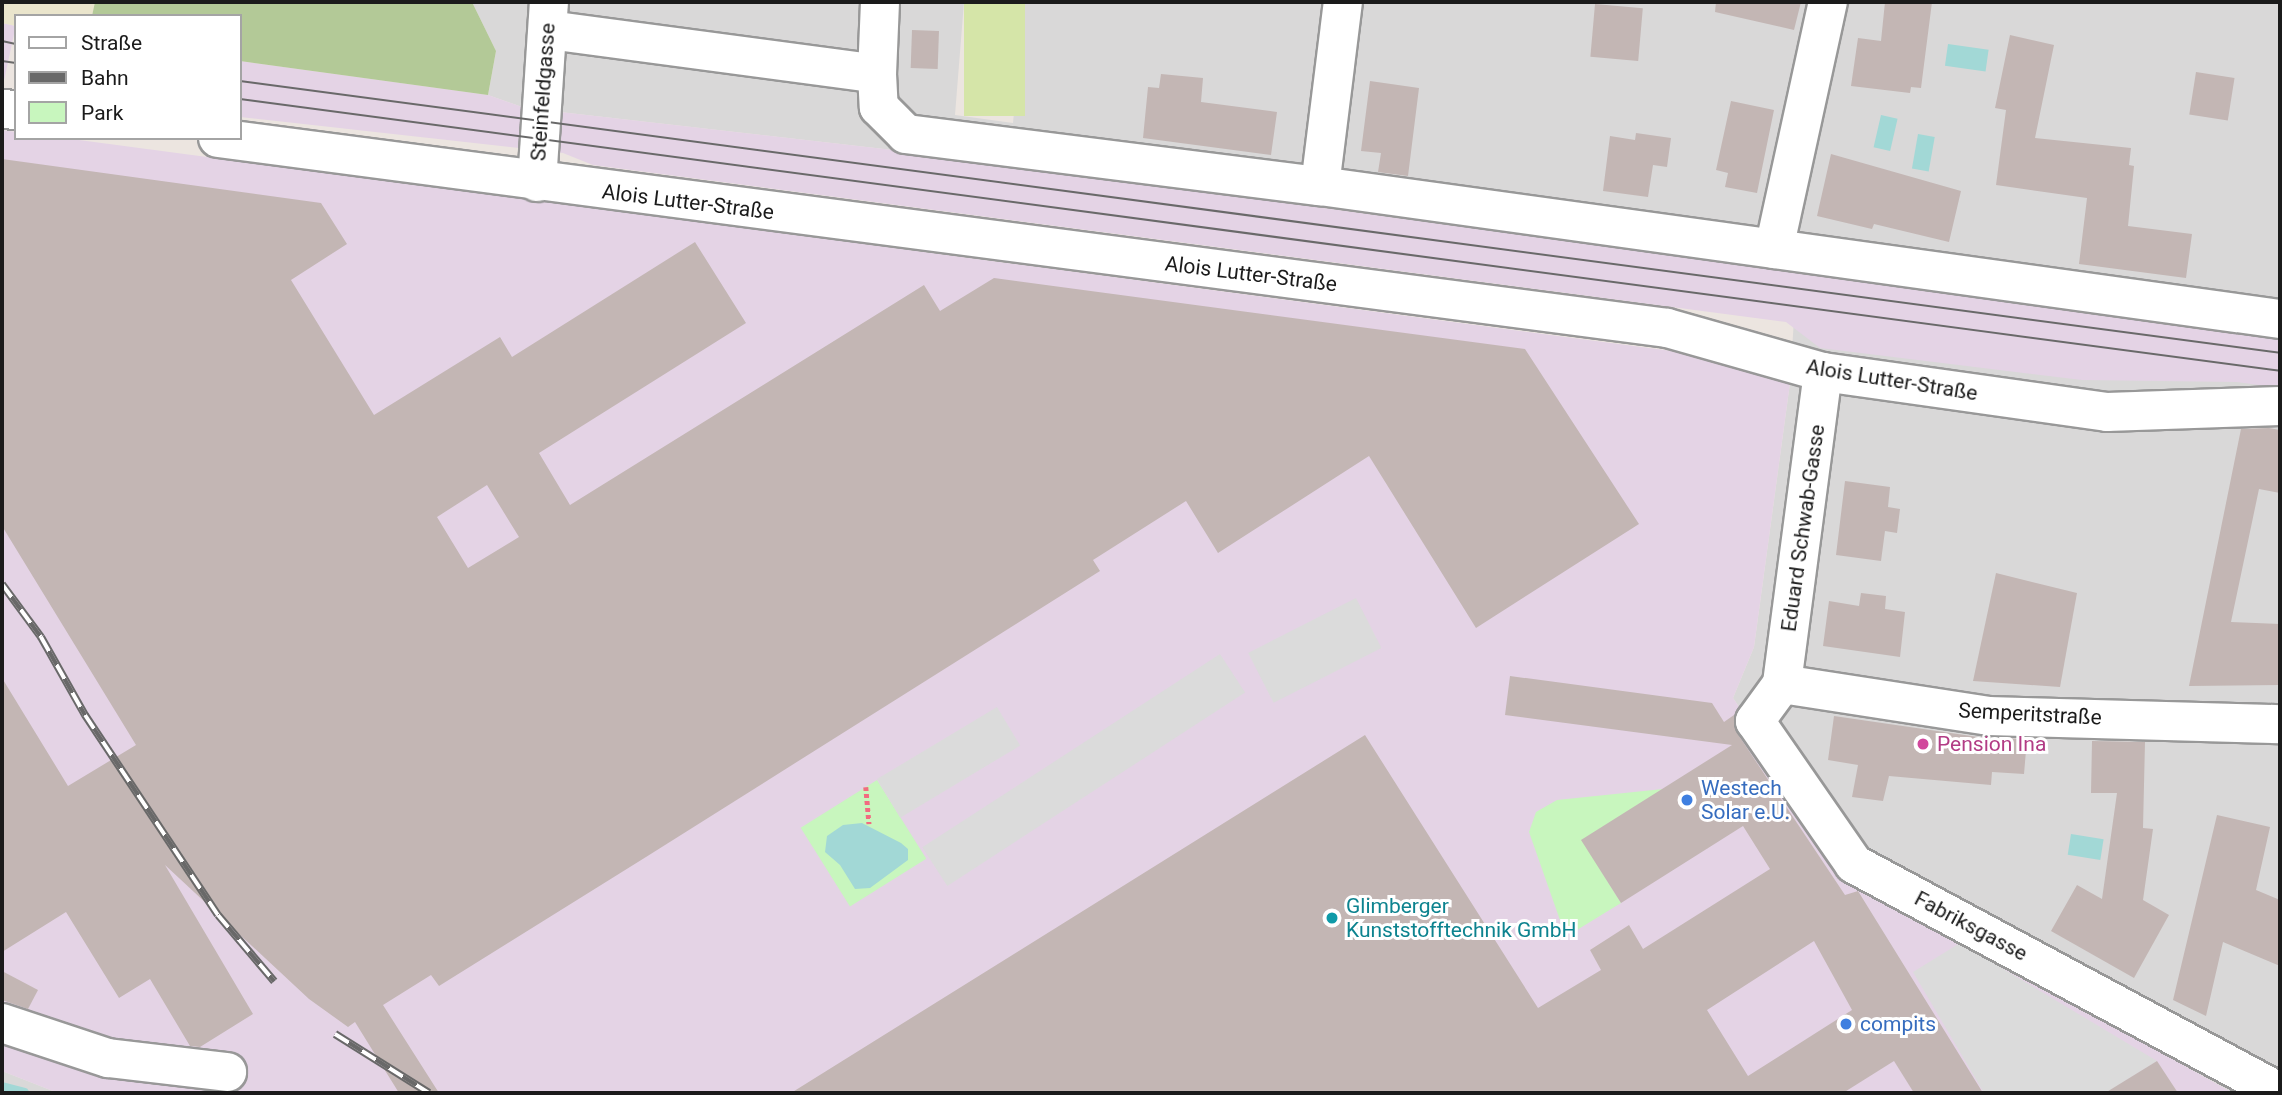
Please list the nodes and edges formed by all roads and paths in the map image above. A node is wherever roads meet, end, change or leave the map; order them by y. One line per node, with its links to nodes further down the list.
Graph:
1 (880, 2): 5 (street)
2 (1343, 2): 8 (street)
3 (1828, 2): 9 (street)
4 (549, 16): 5 (street); 7 (street, Steinfeldgasse)
5 (877, 74): 8 (street)
6 (232, 140): 7 (street, Alois Lutter-Straße)
7 (537, 182): 11 (street, Alois Lutter-Straße)
8 (1320, 186): 9 (street)
9 (1774, 249): 10 (street)
10 (2280, 319)
11 (1823, 372): 12 (street, Alois Lutter-Straße); 13 (street, Eduard Schwab-Gasse)
12 (2280, 406)
13 (1782, 684): 14 (street, Semperitstraße); 19 (street, Fabriksgasse)
14 (2280, 724)
15 (866, 787): 16 (path)
16 (869, 824)
17 (2, 1023): 18 (street)
18 (227, 1072)
19 (2280, 1092)

